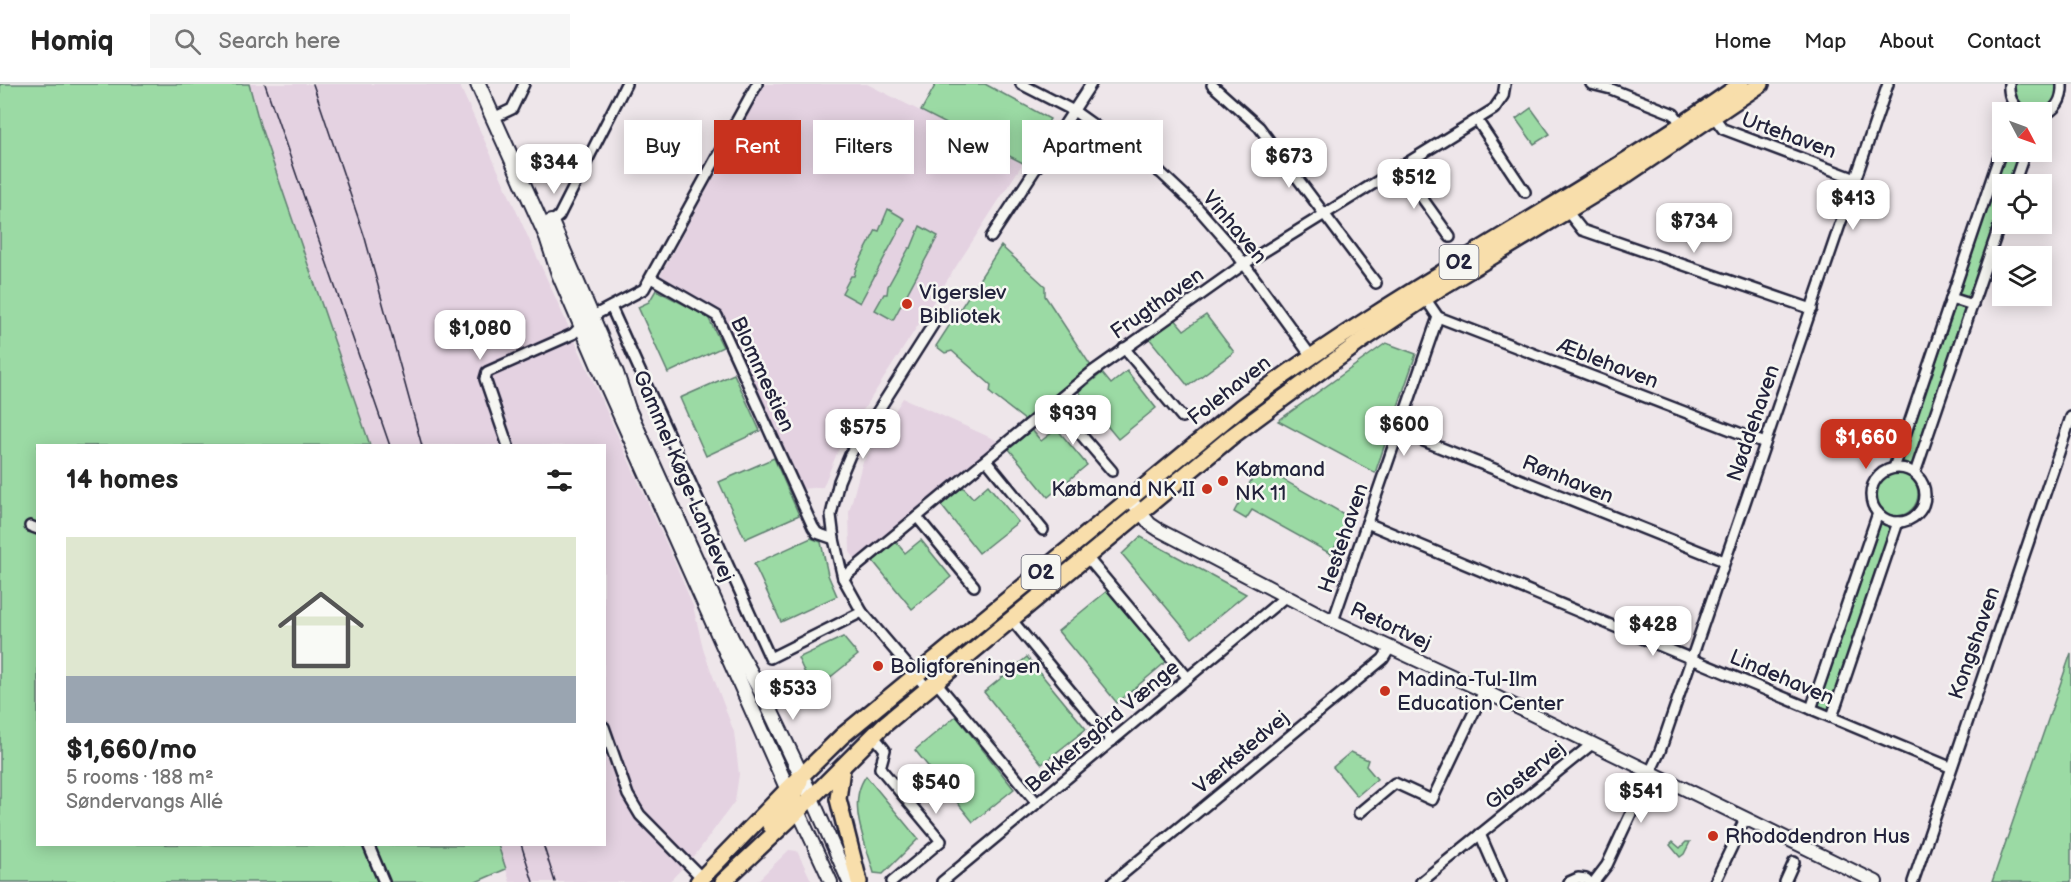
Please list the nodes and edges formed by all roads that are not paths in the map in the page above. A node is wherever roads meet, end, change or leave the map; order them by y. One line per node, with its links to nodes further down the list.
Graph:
1 (478, 84): 19 (main road, Gammel Køge Landevej)
2 (487, 84): 19 (main road, Gammel Køge Landevej)
3 (525, 84): 19 (street)
4 (626, 84): 29 (street)
5 (757, 84): 34 (street)
6 (1021, 84): 18 (street, Vinhaven)
7 (1091, 84): 18 (street)
8 (1505, 84): 21 (street, Frugthaven)
9 (1591, 84): 22 (street)
10 (1741, 84): 22 (main road, Folehaven / O2)
11 (1761, 84): 20 (main road, Folehaven / O2)
12 (1888, 84): 25 (street, Nøddehaven)
13 (2009, 84): 16 (street)
14 (2062, 84): 17 (street)
15 (1208, 85): 28 (street)
16 (2013, 102)
17 (2052, 110)
18 (1074, 111): 31 (street); 33 (street, Vinhaven)
19 (497, 116): 29 (main road, Gammel Køge Landevej)
20 (1714, 117): 25 (street, Urtehaven); 27 (main road, Folehaven / O2)
21 (1477, 120): 24 (street, Frugthaven); 26 (street)
22 (1682, 125): 45 (main road, Folehaven / O2)
23 (1997, 162): 37 (street)
24 (1400, 167): 28 (street, Frugthaven); 32 (street)
25 (1856, 179): 40 (street, Nøddehaven)
26 (1525, 192)
27 (1567, 211): 36 (main road, Folehaven / O2); 40 (street)
28 (1324, 214): 33 (street, Frugthaven); 35 (street)
29 (547, 225): 42 (main road, Gammel Køge Landevej)
30 (1997, 234): 38 (street)
31 (991, 237)
32 (1450, 237)
33 (1244, 264): 44 (street, Frugthaven); 45 (street, Vinhaven)
34 (651, 278): 39 (street); 63 (street, Blommestien)
35 (1376, 283)
36 (1425, 298): 41 (street); 57 (main road, Folehaven / O2)
37 (1951, 298): 38 (street); 53 (street)
38 (1973, 305): 55 (street)
39 (611, 307): 42 (street); 69 (street, Gammel Køge Landevej)
40 (1812, 309): 50 (street, Nøddehaven)
41 (1437, 317): 49 (street, Hestehaven); 50 (street, Æblehaven)
42 (586, 321): 51 (street); 87 (main road, Gammel Køge Landevej); 88 (main road, Gammel Køge Landevej)
43 (934, 323): 63 (street)
44 (1124, 348): 46 (street, Frugthaven); 47 (street, Folehaven)
45 (1311, 356): 56 (main road, Folehaven / O2)
46 (1054, 403): 52 (street, Frugthaven); 54 (street)
47 (1182, 417)
48 (2071, 417): 85 (street, Kongshaven)
49 (1399, 431): 61 (street, Hestehaven); 65 (street, Rønhaven)
50 (1765, 443): 65 (street, Nøddehaven)
51 (507, 444)
52 (986, 460): 59 (street, Frugthaven); 62 (street)
53 (1894, 468): 55 (street); 58 (street)
54 (1112, 471)
55 (1915, 473): 60 (street)
56 (1129, 498): 57 (street, Retortvej); 74 (main road, Folehaven / O2)
57 (1140, 512): 64 (main road, Folehaven / O2); 68 (street, Retortvej)
58 (1878, 513): 60 (street); 78 (street)
59 (917, 517): 66 (street, Frugthaven); 67 (street)
60 (1898, 522): 79 (street)
61 (1367, 523): 71 (street, Hestehaven); 73 (street, Lindehaven)
62 (1043, 530)
63 (834, 539): 66 (street)
64 (1086, 556): 70 (main road, Folehaven / O2); 75 (street)
65 (1724, 561): 73 (street, Nøddehaven)
66 (843, 578): 69 (street)
67 (974, 586)
68 (1285, 597): 71 (street, Retortvej); 75 (street, Bekkersgård Vænge)
69 (862, 612): 74 (street)
70 (1011, 619): 76 (main road, Folehaven / O2); 82 (street)
71 (1333, 621): 72 (street, Retortvej)
72 (1390, 648): 77 (street, Retortvej); 104 (street, Værkstedvej)
73 (1691, 658): 78 (street, Lindehaven); 86 (street, Nøddehaven)
74 (916, 676): 76 (street); 87 (main road, Folehaven / O2)
75 (1188, 678): 82 (street, Bekkersgård Vænge)
76 (931, 685): 81 (main road, Folehaven / O2); 89 (street)
77 (1484, 692): 83 (street, Retortvej); 90 (street)
78 (1811, 709): 79 (street, Lindehaven)
79 (1832, 717): 85 (street, Lindehaven)
80 (606, 733): 96 (street)
81 (873, 735): 84 (main road, Folehaven / O2); 102 (street)
82 (1112, 741): 89 (street, Bekkersgård Vænge)
83 (1592, 744): 86 (street, Retortvej); 92 (street, Glostervej)
84 (842, 767): 87 (main road, Folehaven / O2); 101 (main road)
85 (1950, 767): 113 (street, Kongshaven)
86 (1650, 772): 91 (street, Retortvej); 109 (street, Nøddehaven)
87 (806, 786): 88 (main road, Folehaven / O2); 88 (main road, Folehaven / O2); 100 (street, Gammel Køge Landevej)
88 (793, 800): 96 (main road, O2); 98 (main road, O2); 99 (street, Gammel Køge Landevej)
89 (1037, 803): 103 (street, Bekkersgård Vænge)
90 (1359, 813)
91 (1745, 819): 95 (street, Retortvej); 110 (street)
92 (1480, 834): 105 (street, Glostervej); 106 (street, Glostervej)
93 (369, 846): 97 (street)
94 (1794, 862): 111 (street)
95 (1863, 879): 112 (street, Retortvej)
96 (705, 880)
97 (384, 882)
98 (723, 882)
99 (831, 882)
100 (849, 882)
101 (859, 882)
102 (891, 882)
103 (942, 882)
104 (1113, 882)
105 (1421, 882)
106 (1501, 882)
107 (1569, 882): 108 (street)
108 (1588, 882)
109 (1594, 882)
110 (1715, 882)
111 (1785, 882)
112 (1876, 882)
113 (1913, 882)

